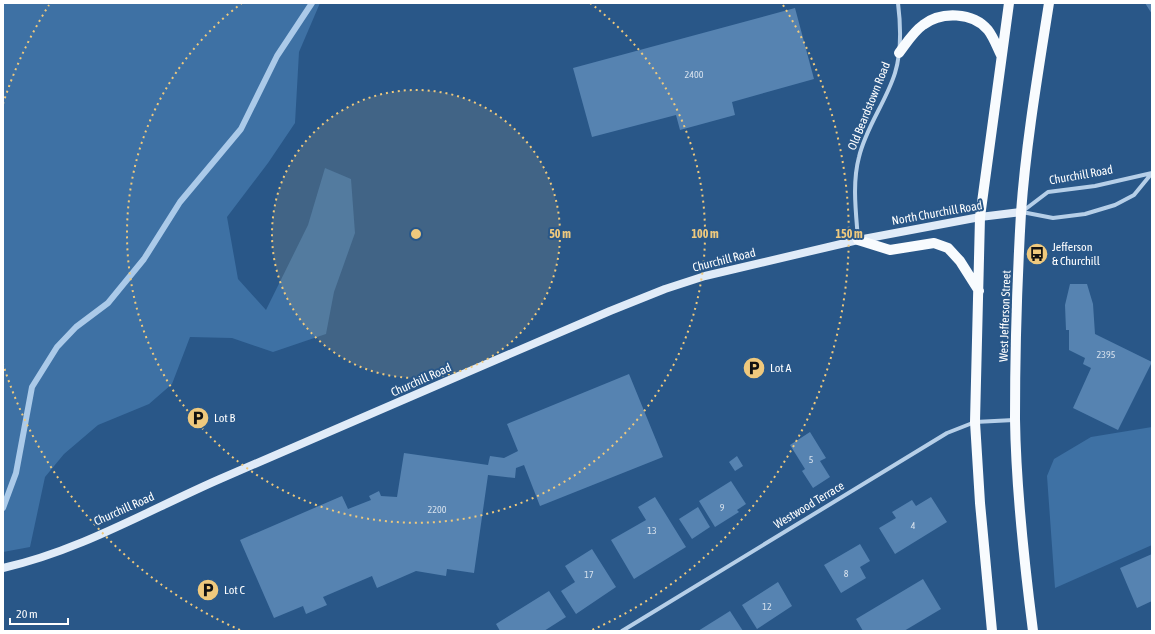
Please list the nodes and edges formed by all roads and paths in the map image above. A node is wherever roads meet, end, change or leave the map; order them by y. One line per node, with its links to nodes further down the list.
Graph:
1 (898, 3): 4 (street, Old Beardstown Road)
2 (1009, 3): 5 (main road)
3 (1049, 3): 7 (main road, West Jefferson Street)
4 (899, 53): 5 (main road); 9 (street, Old Beardstown Road)
5 (1000, 55): 8 (main road)
6 (1152, 173): 7 (street, Churchill Road); 7 (street, Churchill Road)
7 (1021, 212): 8 (street, North Churchill Road); 11 (main road, West Jefferson Street)
8 (980, 217): 9 (street, North Churchill Road); 10 (main road)
9 (858, 240): 10 (main road); 13 (street, Churchill Road)
10 (979, 292): 12 (main road)
11 (1015, 420): 12 (street, Westwood Terrace); 16 (main road, West Jefferson Street)
12 (975, 422): 14 (street, Westwood Terrace); 15 (main road)
13 (3, 568)
14 (622, 631)
15 (992, 631)
16 (1033, 631)

